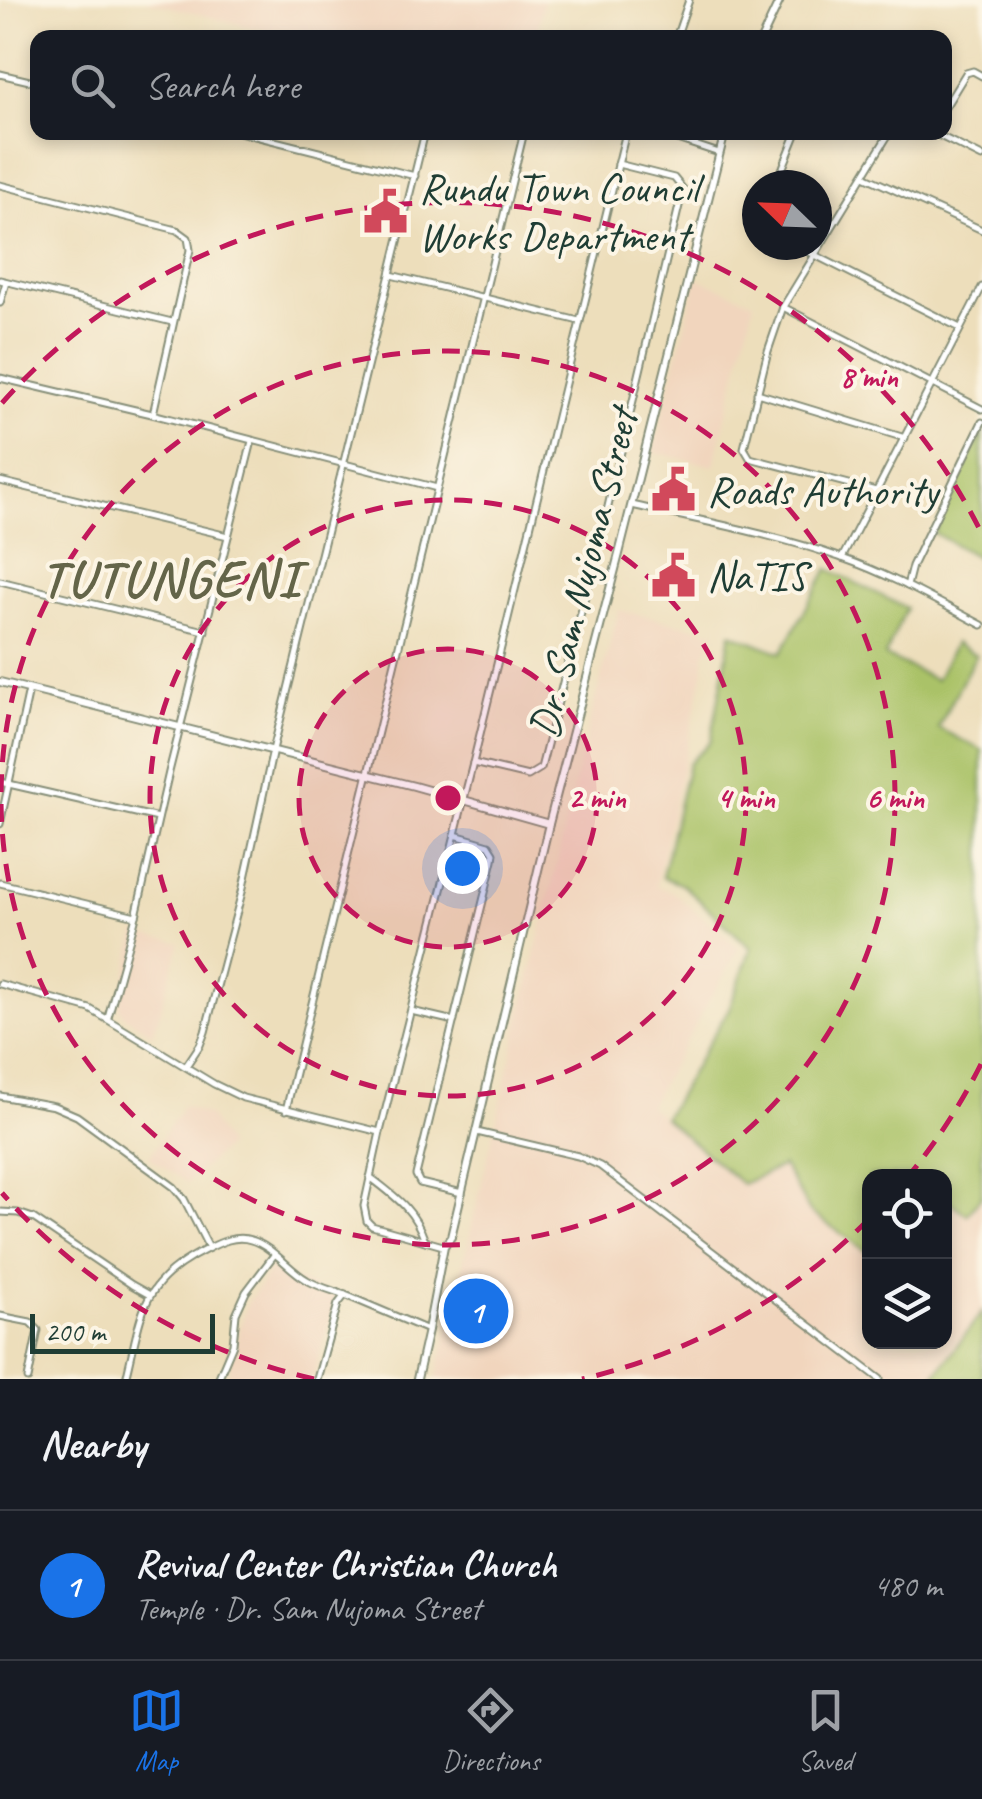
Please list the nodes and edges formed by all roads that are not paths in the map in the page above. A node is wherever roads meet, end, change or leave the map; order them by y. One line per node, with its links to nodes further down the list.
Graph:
1 (689, 0): 3 (street)
2 (780, 0): 4 (street)
3 (679, 30)
4 (766, 30)
5 (0, 74): 7 (street)
6 (982, 76): 8 (street)
7 (30, 81)
8 (952, 96)
9 (271, 140): 22 (street)
10 (423, 140): 22 (street)
11 (522, 140): 32 (street)
12 (624, 140): 20 (street)
13 (682, 140): 18 (street)
14 (723, 140): 18 (street, Dr. Sam Nujoma Street)
15 (794, 140): 21 (street)
16 (885, 140): 23 (street)
17 (948, 140): 19 (street)
18 (720, 152): 50 (street, Dr. Sam Nujoma Street)
19 (982, 157)
20 (618, 164): 36 (street); 61 (street)
21 (782, 170)
22 (415, 176): 29 (street)
23 (864, 176): 25 (street); 26 (street)
24 (0, 185): 35 (street)
25 (832, 226)
26 (982, 230)
27 (811, 260): 34 (street)
28 (826, 260): 37 (street)
29 (391, 275): 32 (street); 46 (street)
30 (3, 281): 33 (street); 35 (street)
31 (982, 286): 37 (street)
32 (484, 299): 36 (street); 48 (street)
33 (0, 303)
34 (783, 308): 39 (street); 40 (street)
35 (172, 322): 42 (street)
36 (579, 322): 61 (street)
37 (960, 328): 39 (street)
38 (0, 378): 42 (street)
39 (933, 384): 41 (street); 44 (street)
40 (757, 393): 44 (street); 49 (street)
41 (982, 408)
42 (152, 414): 45 (street)
43 (982, 422): 54 (street)
44 (905, 438): 49 (street)
45 (252, 440): 46 (street); 51 (street)
46 (345, 465): 48 (street); 60 (street)
47 (0, 481): 51 (street)
48 (438, 488): 62 (street)
49 (876, 491): 52 (street)
50 (631, 505): 52 (street); 68 (street, Dr. Sam Nujoma Street)
51 (228, 536): 56 (street)
52 (842, 558): 54 (street)
53 (0, 581): 56 (street)
54 (907, 586): 55 (street)
55 (982, 624)
56 (205, 631): 59 (street)
57 (0, 682): 58 (street)
58 (29, 689): 59 (street); 64 (street)
59 (181, 727): 60 (street); 66 (street)
60 (273, 750): 62 (street); 76 (street)
61 (474, 763): 65 (street)
62 (368, 774): 65 (street); 78 (street)
63 (0, 782): 64 (street)
64 (9, 784): 66 (street); 67 (street)
65 (464, 800): 68 (street); 69 (street)
66 (158, 818): 71 (street)
67 (0, 824)
68 (548, 824): 80 (street, Dr. Sam Nujoma Street)
69 (455, 835): 73 (street); 75 (street)
70 (0, 883): 71 (street)
71 (136, 916): 74 (street)
72 (0, 984): 74 (street)
73 (410, 1011): 75 (street); 79 (street)
74 (108, 1017): 76 (street)
75 (454, 1021): 82 (street)
76 (186, 1066): 78 (street)
77 (0, 1096): 86 (street)
78 (286, 1110): 79 (street)
79 (380, 1132): 81 (street)
80 (477, 1132): 82 (street, Dr. Sam Nujoma Street); 97 (street)
81 (370, 1177): 84 (street); 84 (street)
82 (462, 1193): 85 (street, Dr. Sam Nujoma Street)
83 (0, 1212): 88 (street)
84 (426, 1241): 85 (street)
85 (444, 1246): 91 (street, Dr. Sam Nujoma Street)
86 (209, 1248): 87 (street); 88 (street)
87 (274, 1255): 89 (street); 92 (street)
88 (150, 1294): 94 (street)
89 (345, 1295): 91 (street); 95 (street)
90 (0, 1316): 93 (street)
91 (428, 1330): 96 (street, Dr. Sam Nujoma Street)
92 (219, 1377)
93 (28, 1379)
94 (126, 1379)
95 (317, 1379)
96 (416, 1379)
97 (880, 1379)

